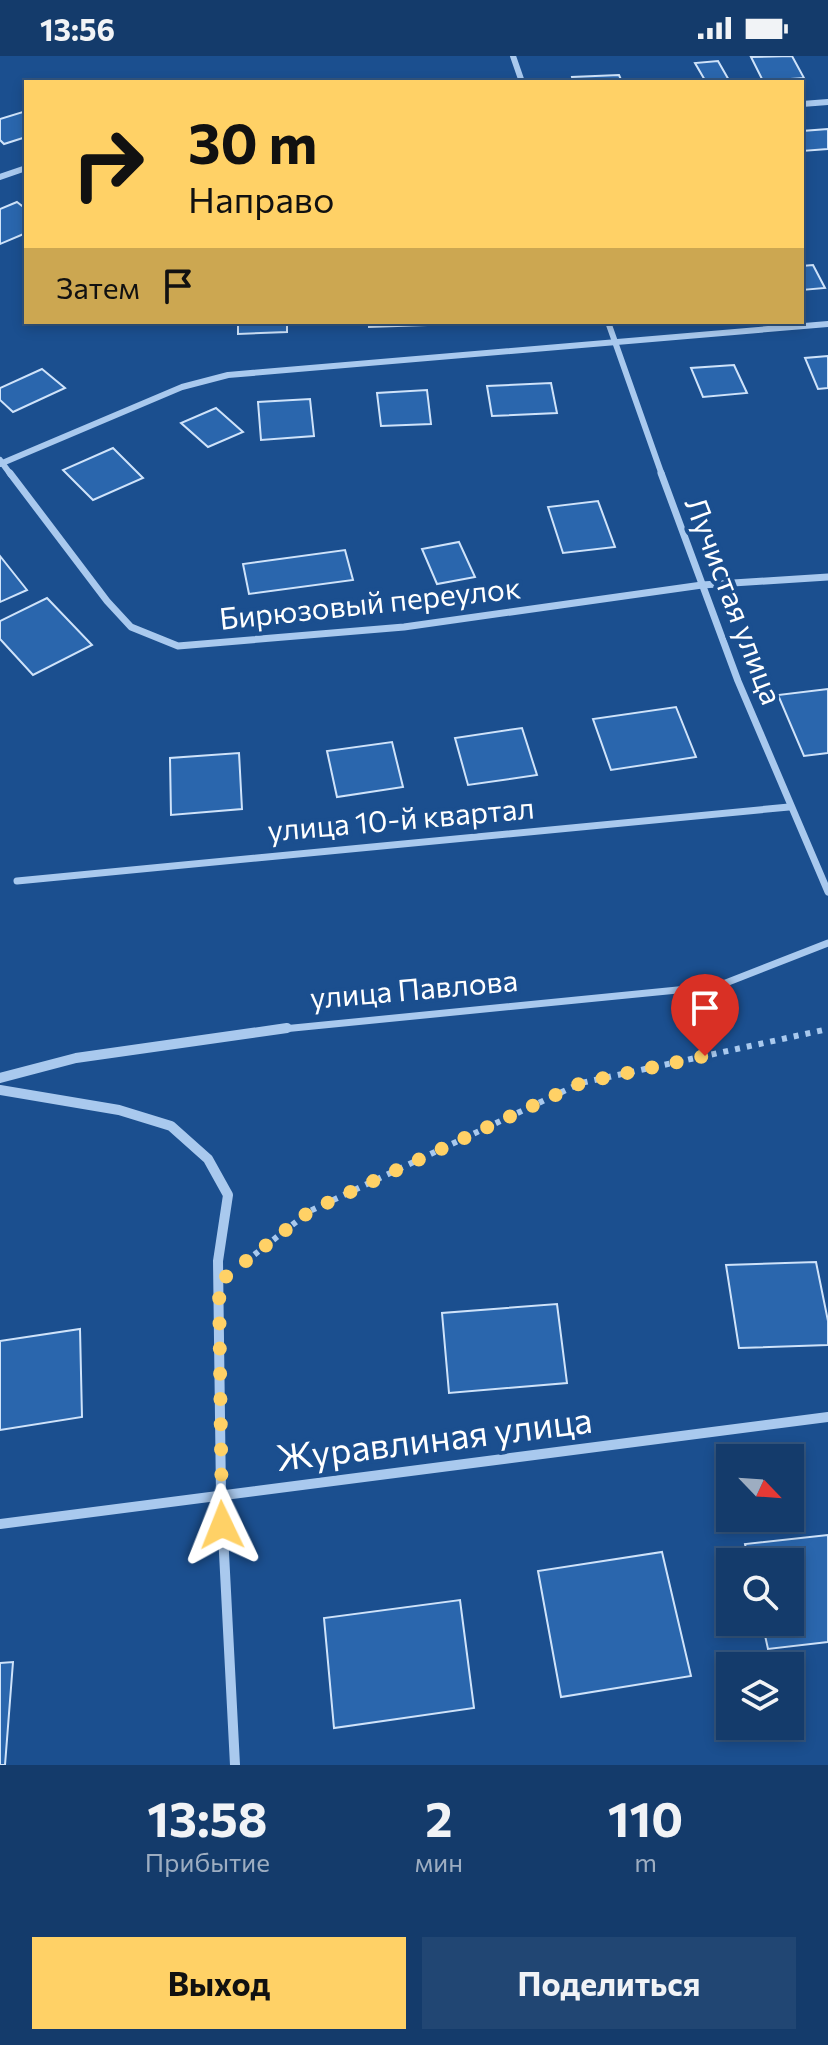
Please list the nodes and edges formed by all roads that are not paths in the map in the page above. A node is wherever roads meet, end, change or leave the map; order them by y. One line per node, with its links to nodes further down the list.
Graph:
1 (513, 56): 2 (street)
2 (521, 80)
3 (828, 102): 4 (street)
4 (804, 104)
5 (24, 169): 6 (street)
6 (0, 177)
7 (609, 324): 9 (street, Лучистая улица)
8 (828, 324): 9 (street)
9 (615, 342): 10 (street); 12 (street, Лучистая улица)
10 (1, 463): 12 (street, Бирюзовый переулок)
11 (828, 577): 12 (street, Бирюзовый переулок)
12 (702, 585): 13 (street, Лучистая улица)
13 (789, 807): 14 (street, улица 10-й квартал); 15 (street, Лучистая улица)
14 (17, 881)
15 (828, 892)
16 (828, 943): 17 (street, улица Павлова)
17 (0, 1078)
18 (0, 1090): 20 (street)
19 (828, 1417): 20 (street, Журавлиная улица)
20 (221, 1495): 21 (street, Журавлиная улица); 22 (street)
21 (0, 1524)
22 (235, 1765)

